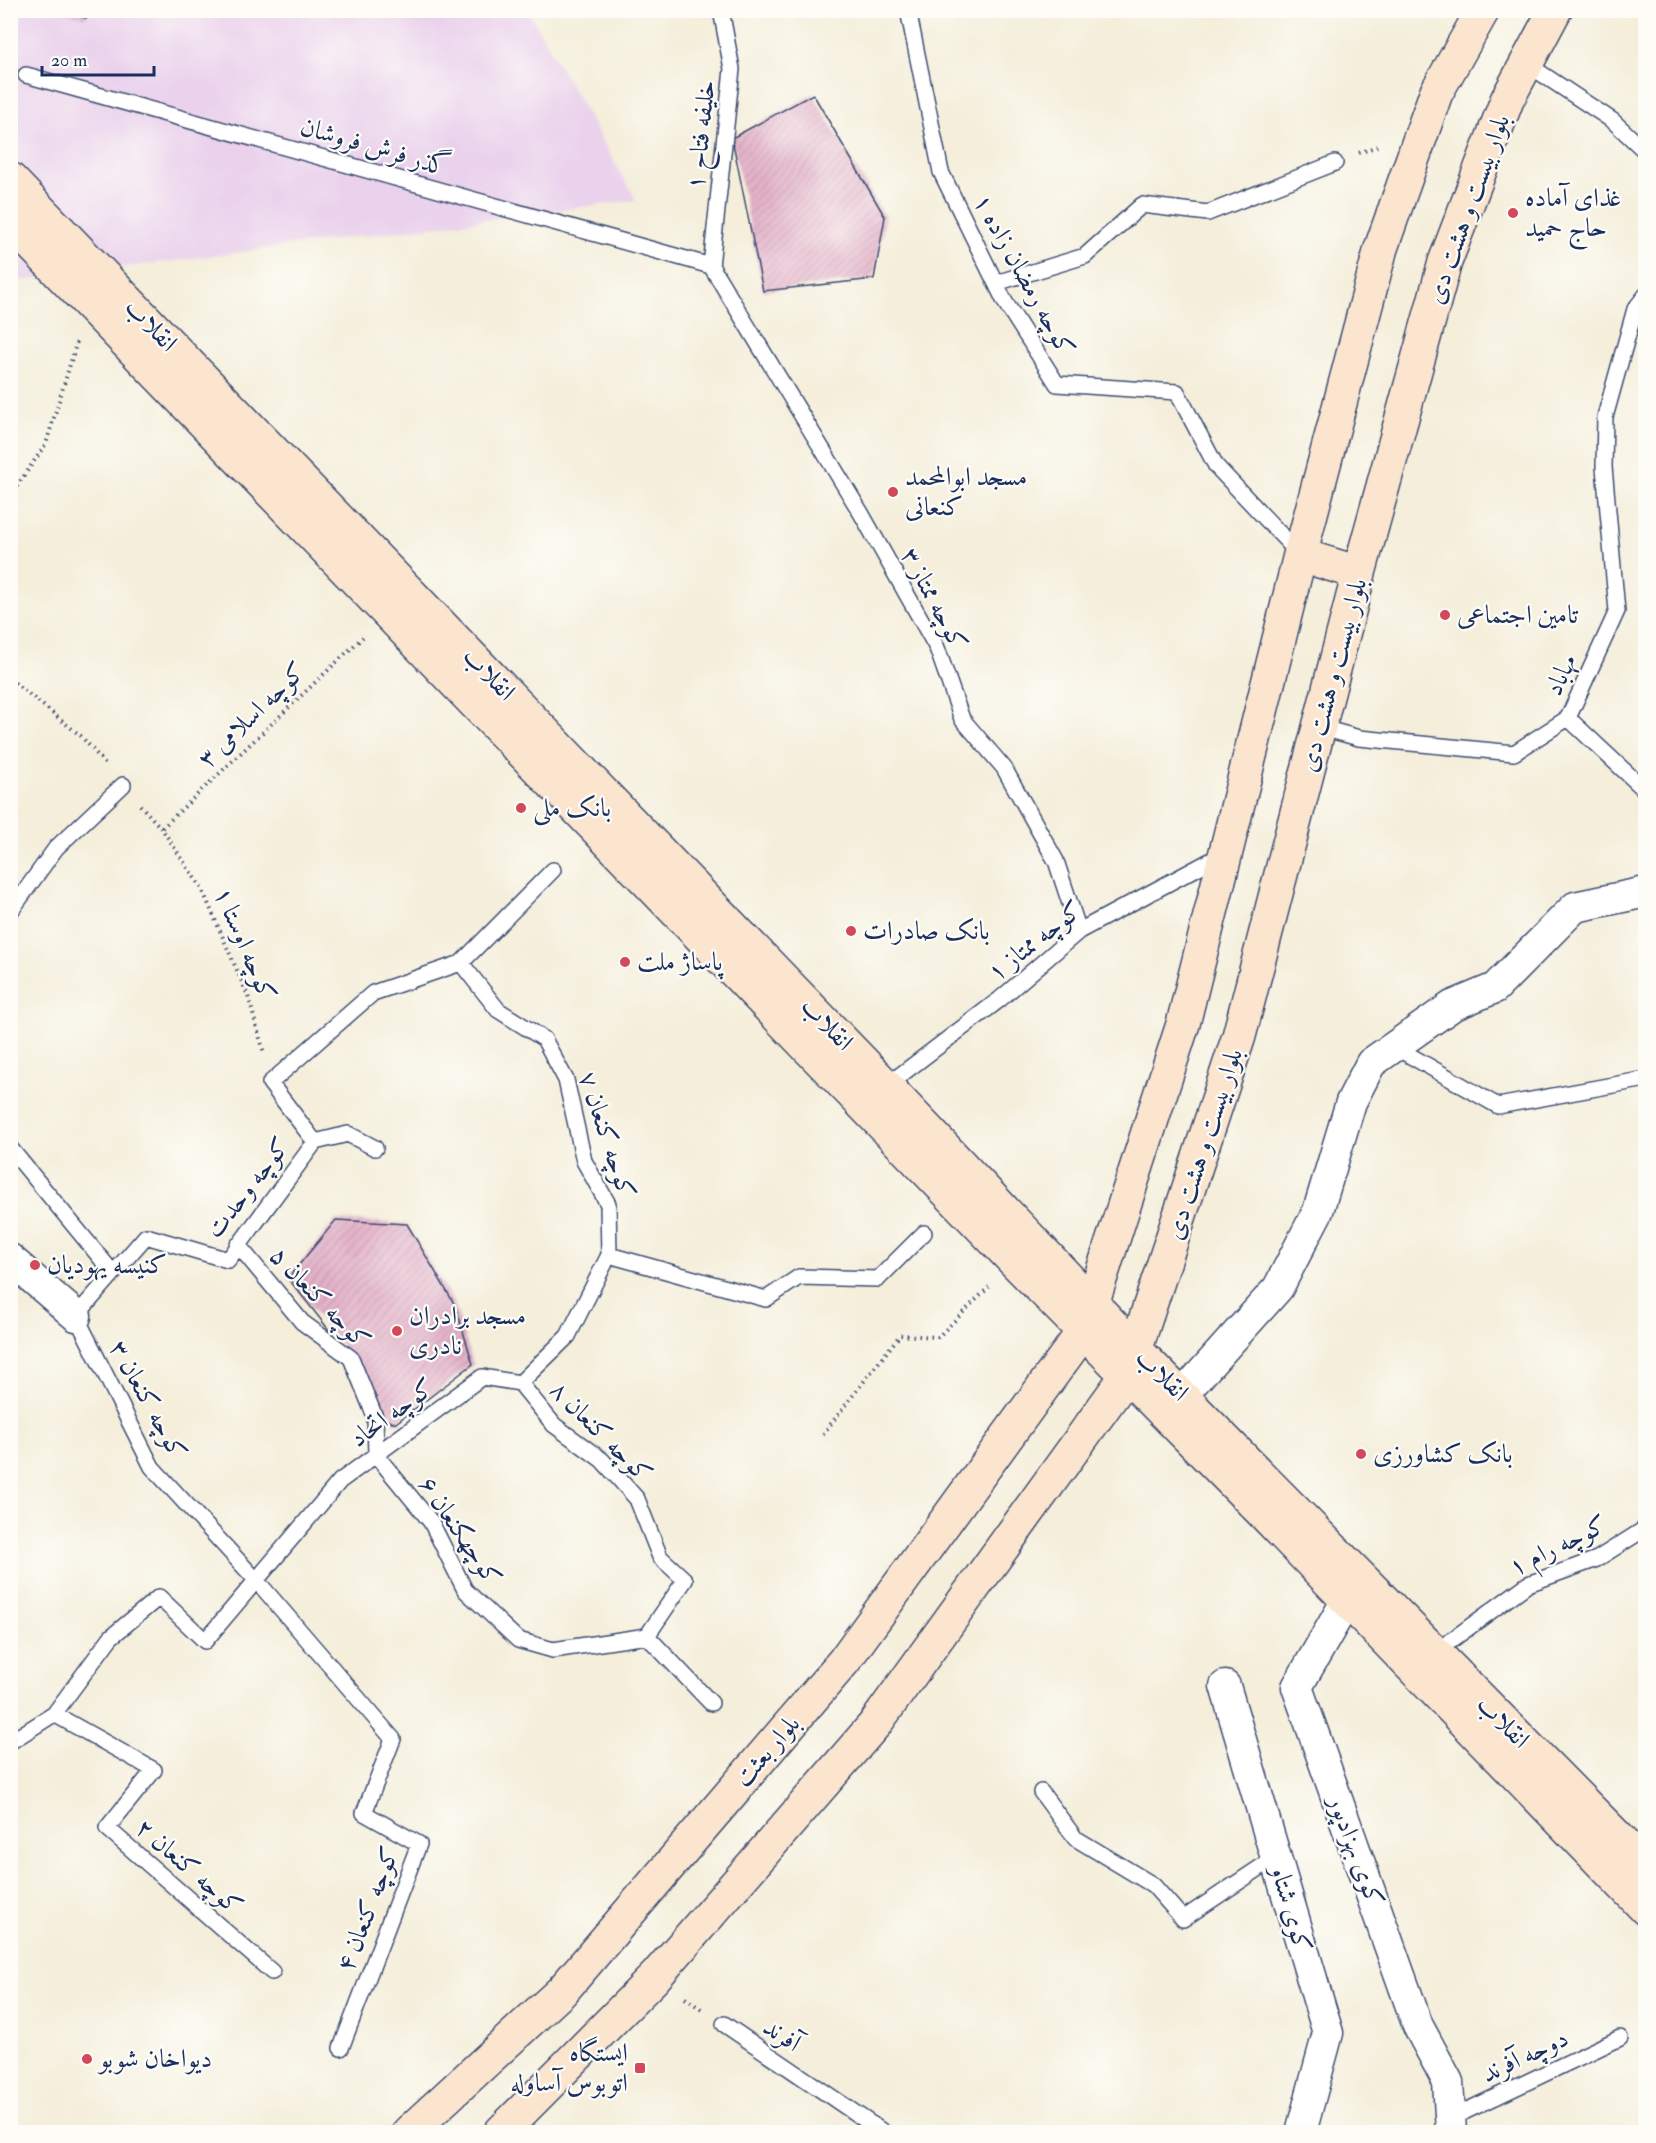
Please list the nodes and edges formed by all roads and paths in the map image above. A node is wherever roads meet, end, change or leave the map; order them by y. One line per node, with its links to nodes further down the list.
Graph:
1 (722, 10): 11 (lane, خلیفه فتاح ۱)
2 (908, 10): 12 (lane, کوچه رمضان زاده ۱)
3 (1483, 10): 16 (main road)
4 (1555, 10): 5 (main road, بلوار بیست و هشت دی)
5 (1527, 64): 7 (lane); 17 (main road, بلوار بیست و هشت دی)
6 (26, 75): 11 (lane, گذر فرش فروشان)
7 (1646, 152)
8 (1335, 163): 12 (lane)
9 (10, 179): 34 (main road, انقلاب)
10 (10, 222): 45 (main road, انقلاب)
11 (711, 266): 29 (lane, کوچه ممتاز ۳)
12 (996, 283): 16 (lane, کوچه رمضان زاده ۱)
13 (1646, 295): 20 (lane, مهاباد)
14 (78, 337): 15 (path)
15 (10, 496)
16 (1299, 555): 17 (main road); 25 (main road)
17 (1359, 573): 21 (main road, بلوار بیست و هشت دی)
18 (370, 631): 24 (path, کوچه اسلامی ۳)
19 (10, 679): 22 (path, کوچه اوستا ۱)
20 (1568, 718): 21 (lane, مهاباد); 23 (lane)
21 (1319, 727): 46 (main road, بلوار بیست و هشت دی)
22 (123, 785): 24 (path, کوچه اوستا ۱); 28 (lane)
23 (1646, 791)
24 (162, 829): 33 (path, کوچه اوستا ۱)
25 (1226, 852): 29 (lane, کوچه ممتاز ۱); 45 (main road)
26 (553, 870): 30 (lane)
27 (1646, 892): 31 (street)
28 (10, 912)
29 (1079, 931): 34 (lane, کوچه ممتاز ۱)
30 (461, 963): 33 (lane); 40 (lane, کوچه کنعان ۷)
31 (1395, 1047): 32 (lane); 48 (street)
32 (1646, 1079)
33 (270, 1083): 35 (lane, کوچه وحدت)
34 (886, 1086): 45 (main road, انقلاب)
35 (315, 1142): 37 (lane); 39 (lane, کوچه وحدت)
36 (10, 1148): 42 (lane)
37 (375, 1148)
38 (924, 1233): 40 (lane)
39 (238, 1245): 42 (lane, کوچه وحدت); 50 (lane, کوچه کنعان ۵)
40 (609, 1256): 47 (lane)
41 (10, 1259): 44 (street)
42 (113, 1274): 44 (lane)
43 (991, 1285): 49 (path)
44 (76, 1316): 52 (lane, کوچه کنعان ۳)
45 (1088, 1318): 46 (main road, انقلاب); 70 (main road, بلوار بعثت)
46 (1132, 1363): 48 (main road, انقلاب); 53 (main road, انقلاب); 65 (main road)
47 (520, 1383): 50 (lane, کوچه اتحاد); 54 (lane, کوچه کنعان ۸)
48 (1183, 1394): 53 (main road, انقلاب)
49 (823, 1434)
50 (376, 1455): 52 (lane, کوچه اتحاد); 54 (lane, کوچهکنعان ۶)
51 (1646, 1528): 55 (lane, کوچه رام ۱)
52 (257, 1581): 58 (lane, کوچه اتحاد); 68 (lane, کوچه کنعان ۴)
53 (1356, 1592): 55 (main road, انقلاب); 63 (main road, انقلاب); 69 (street, کوی بهزادپور)
54 (647, 1636): 57 (lane)
55 (1434, 1653): 62 (main road, انقلاب)
56 (1225, 1686): 61 (street, کوی شتاو)
57 (711, 1703)
58 (54, 1714): 59 (lane, کوچه اتحاد); 64 (lane, کوچه کنعان ۲)
59 (10, 1742)
60 (1041, 1792): 61 (lane)
61 (1276, 1857): 73 (street, کوی شتاو)
62 (1646, 1866)
63 (1646, 1909)
64 (272, 1972)
65 (655, 1977): 66 (path, آفرند); 71 (main road)
66 (724, 2024): 72 (lane, آفرند)
67 (1620, 2038): 69 (lane, دوچه آفرند)
68 (341, 2048)
69 (1451, 2125)
70 (409, 2133)
71 (501, 2133)
72 (883, 2133)
73 (1301, 2133)

